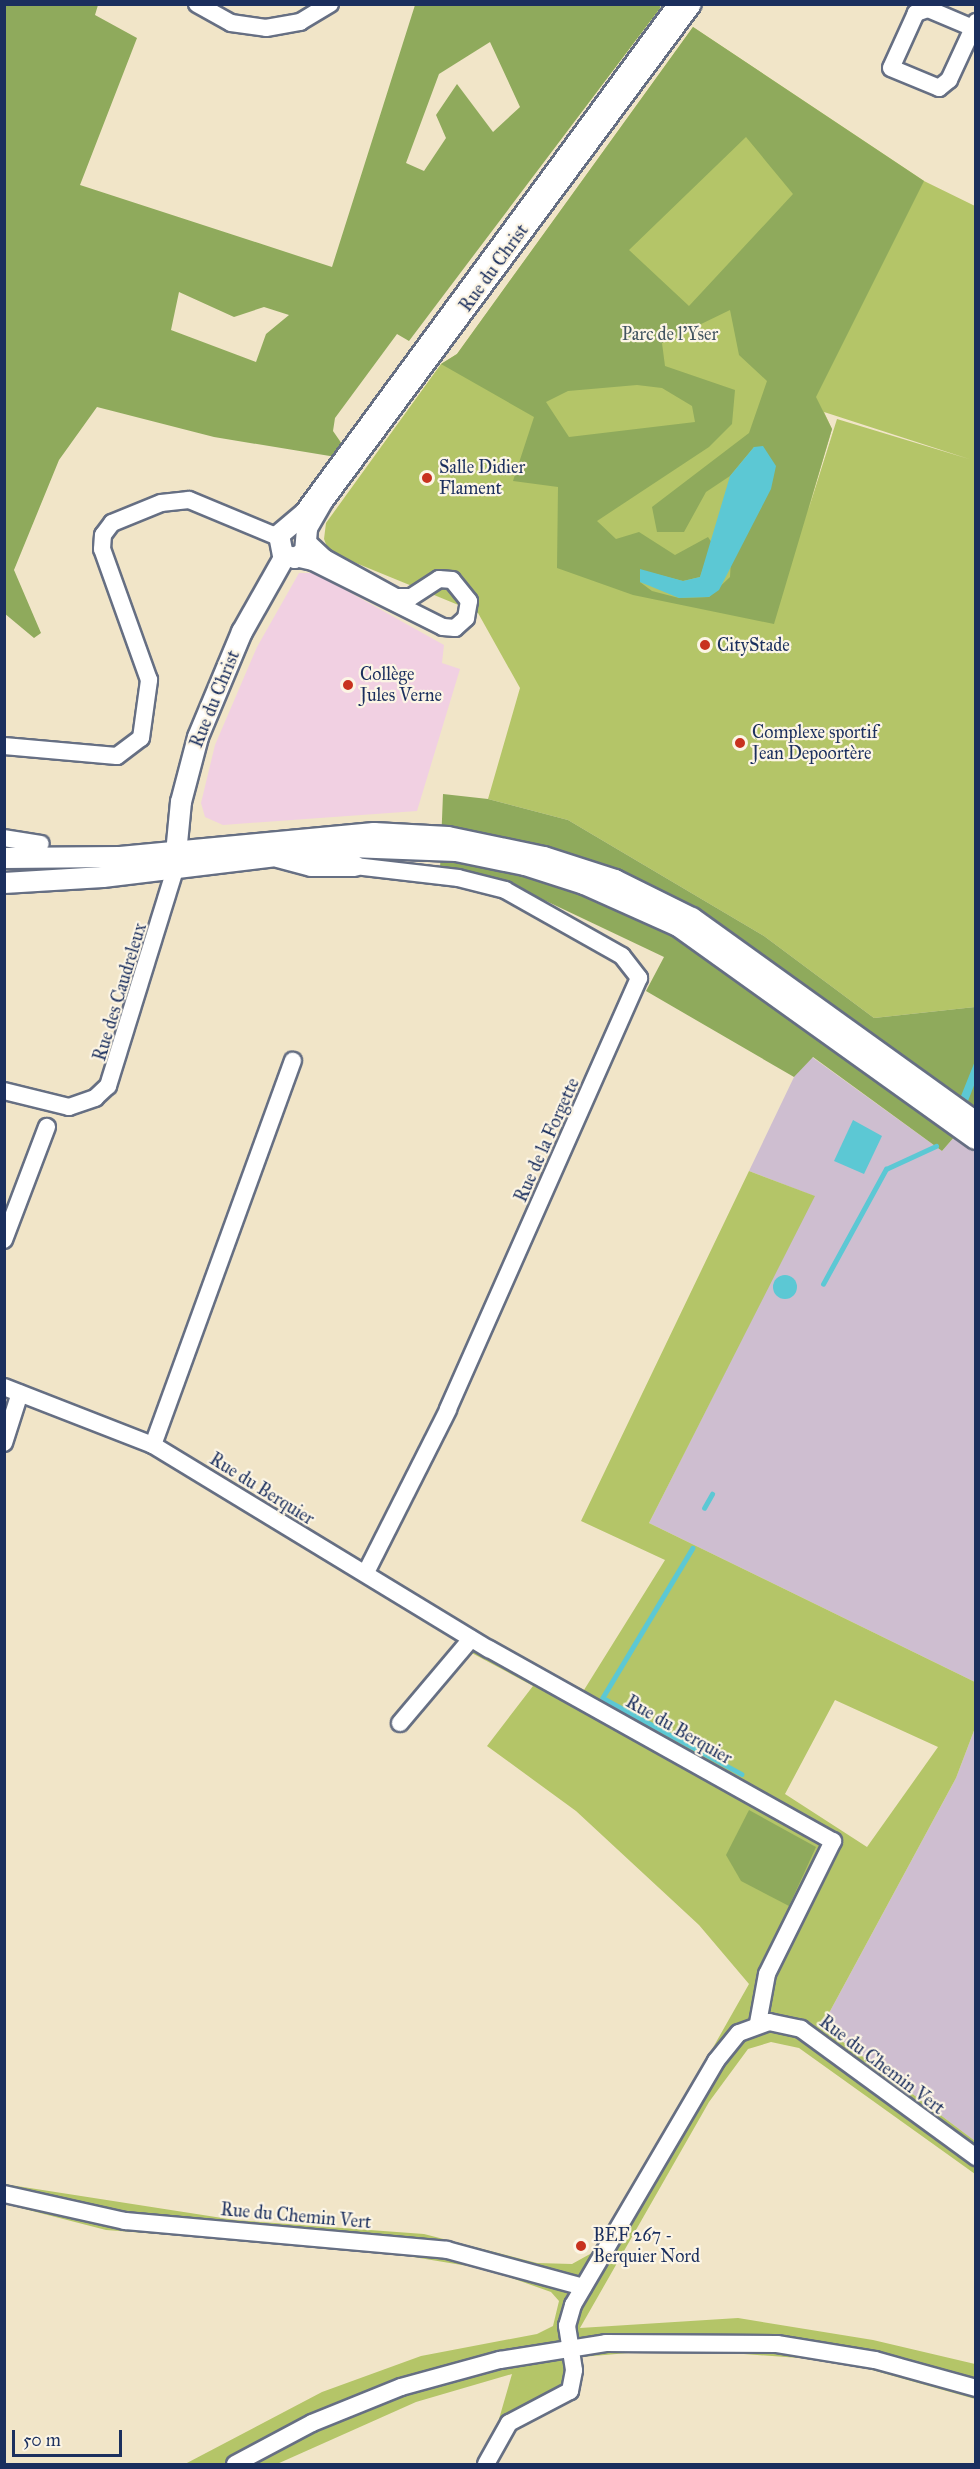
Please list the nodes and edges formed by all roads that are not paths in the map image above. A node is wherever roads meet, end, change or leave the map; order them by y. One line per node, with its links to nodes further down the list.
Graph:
1 (197, 4): 2 (street)
2 (330, 4)
3 (679, 4): 6 (street, Rue du Christ)
4 (691, 4): 7 (street, Rue du Christ)
5 (974, 25): 5 (street)
6 (283, 532): 7 (street); 8 (street); 9 (street)
7 (308, 539): 8 (street, Rue du Christ); 8 (street)
8 (290, 557): 17 (street, Rue du Christ)
9 (4, 746)
10 (374, 833): 11 (street); 14 (street); 17 (street)
11 (424, 834): 14 (street); 23 (street)
12 (4, 838): 13 (street)
13 (41, 844)
14 (389, 847): 15 (street); 19 (street); 23 (street)
15 (273, 855): 17 (street); 18 (street)
16 (4, 858): 17 (street)
17 (175, 860): 20 (street); 22 (street, Rue des Caudreleux)
18 (355, 866): 19 (street, Rue de la Forgette)
19 (387, 868): 32 (street, Rue de la Forgette)
20 (4, 883)
21 (292, 1061): 31 (street)
22 (4, 1090)
23 (950, 1113): 24 (street); 26 (street)
24 (975, 1122)
25 (47, 1127): 27 (street)
26 (975, 1139)
27 (4, 1240)
28 (4, 1387): 29 (street, Rue du Berquier)
29 (20, 1393): 30 (street); 31 (street, Rue du Berquier)
30 (4, 1443)
31 (153, 1445): 32 (street, Rue du Berquier)
32 (366, 1572): 33 (street, Rue du Berquier)
33 (471, 1639): 34 (street); 35 (street, Rue du Berquier)
34 (400, 1723)
35 (758, 2023): 36 (street, Rue du Chemin Vert); 38 (street)
36 (974, 2153)
37 (4, 2194): 38 (street, Rue du Chemin Vert)
38 (583, 2287): 39 (street)
39 (569, 2348): 40 (street); 41 (street); 42 (street)
40 (975, 2388)
41 (235, 2464)
42 (486, 2464)

